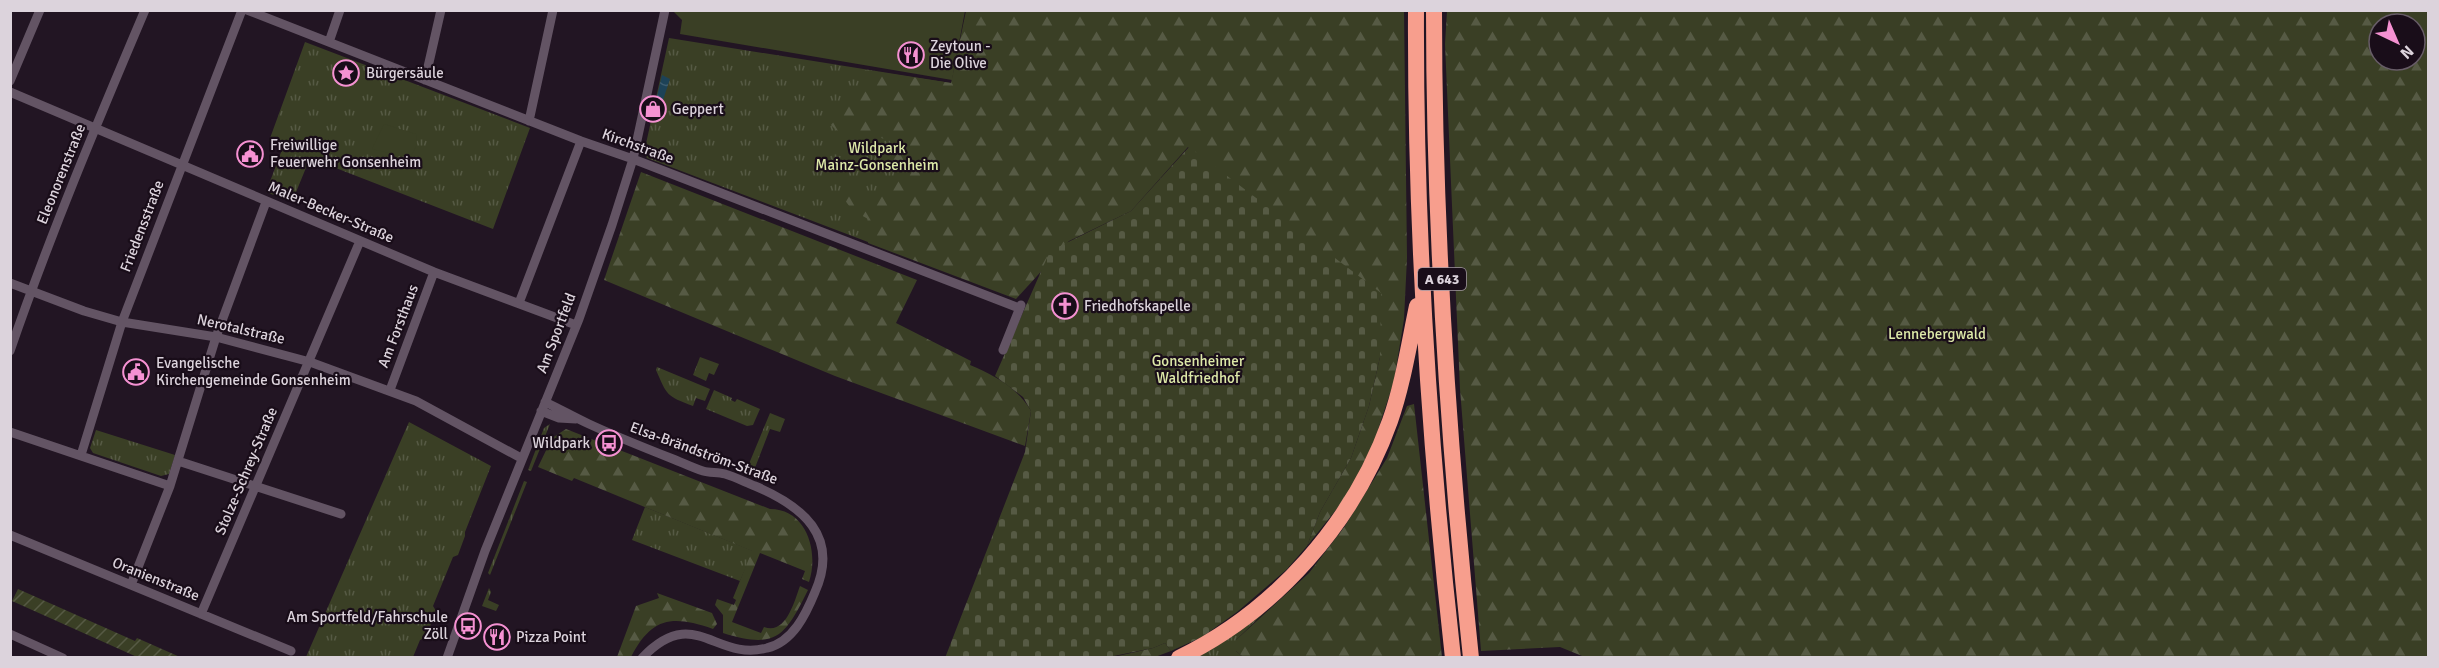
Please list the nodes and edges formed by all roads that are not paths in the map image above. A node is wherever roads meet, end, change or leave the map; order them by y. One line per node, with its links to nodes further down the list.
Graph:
1 (40, 10): 13 (street)
2 (145, 10): 16 (street, Eleonorenstraße)
3 (242, 10): 19 (street, Friedensstraße)
4 (247, 10): 11 (street, Kirchstraße)
5 (340, 10): 11 (street)
6 (441, 10): 12 (street)
7 (553, 10): 15 (street)
8 (665, 10): 18 (street, Am Sportfeld)
9 (1416, 10): 23 (highway, A 643)
10 (1434, 10): 52 (highway, A 643)
11 (329, 42): 12 (street, Kirchstraße)
12 (424, 80): 15 (street, Kirchstraße)
13 (10, 81)
14 (10, 92): 16 (street, Maler-Becker-Straße)
15 (529, 121): 17 (street, Kirchstraße)
16 (94, 129): 19 (street, Maler-Becker-Straße); 25 (street, Eleonorenstraße)
17 (581, 141): 18 (street, Kirchstraße); 26 (street)
18 (633, 159): 28 (street, Am Sportfeld); 30 (street, Kirchstraße)
19 (182, 164): 20 (street, Maler-Becker-Straße); 27 (street, Friedensstraße)
20 (266, 202): 21 (street, Maler-Becker-Straße); 29 (street)
21 (360, 241): 22 (street, Maler-Becker-Straße); 32 (street, Stolze-Schrey-Straße)
22 (434, 272): 26 (street, Maler-Becker-Straße); 33 (street, Am Forsthaus)
23 (1422, 281): 50 (highway); 51 (highway, A 643)
24 (10, 283): 25 (street, Nerotalstraße)
25 (31, 291): 27 (street, Nerotalstraße); 31 (street, Eleonorenstraße)
26 (519, 303): 28 (street, Maler-Becker-Straße)
27 (122, 322): 29 (street, Nerotalstraße); 36 (street, Friedensstraße)
28 (576, 325): 34 (street, Am Sportfeld)
29 (216, 337): 32 (street, Nerotalstraße); 38 (street)
30 (1003, 350)
31 (10, 351)
32 (310, 362): 33 (street, Nerotalstraße); 40 (street, Stolze-Schrey-Straße)
33 (390, 390): 37 (street, Nerotalstraße)
34 (543, 406): 37 (street, Am Sportfeld); 49 (street, Elsa-Brändström-Straße)
35 (10, 432): 36 (street)
36 (81, 455): 39 (street)
37 (521, 458): 48 (street, Am Sportfeld)
38 (178, 461): 39 (street); 40 (street)
39 (170, 486): 43 (street)
40 (256, 486): 41 (street); 44 (street, Stolze-Schrey-Straße)
41 (341, 514)
42 (10, 535): 43 (street, Oranienstraße)
43 (131, 585): 44 (street, Oranienstraße)
44 (201, 614): 46 (street, Oranienstraße)
45 (10, 634): 47 (street)
46 (291, 651)
47 (63, 657)
48 (447, 657)
49 (642, 657)
50 (1179, 657)
51 (1453, 657)
52 (1471, 657)

